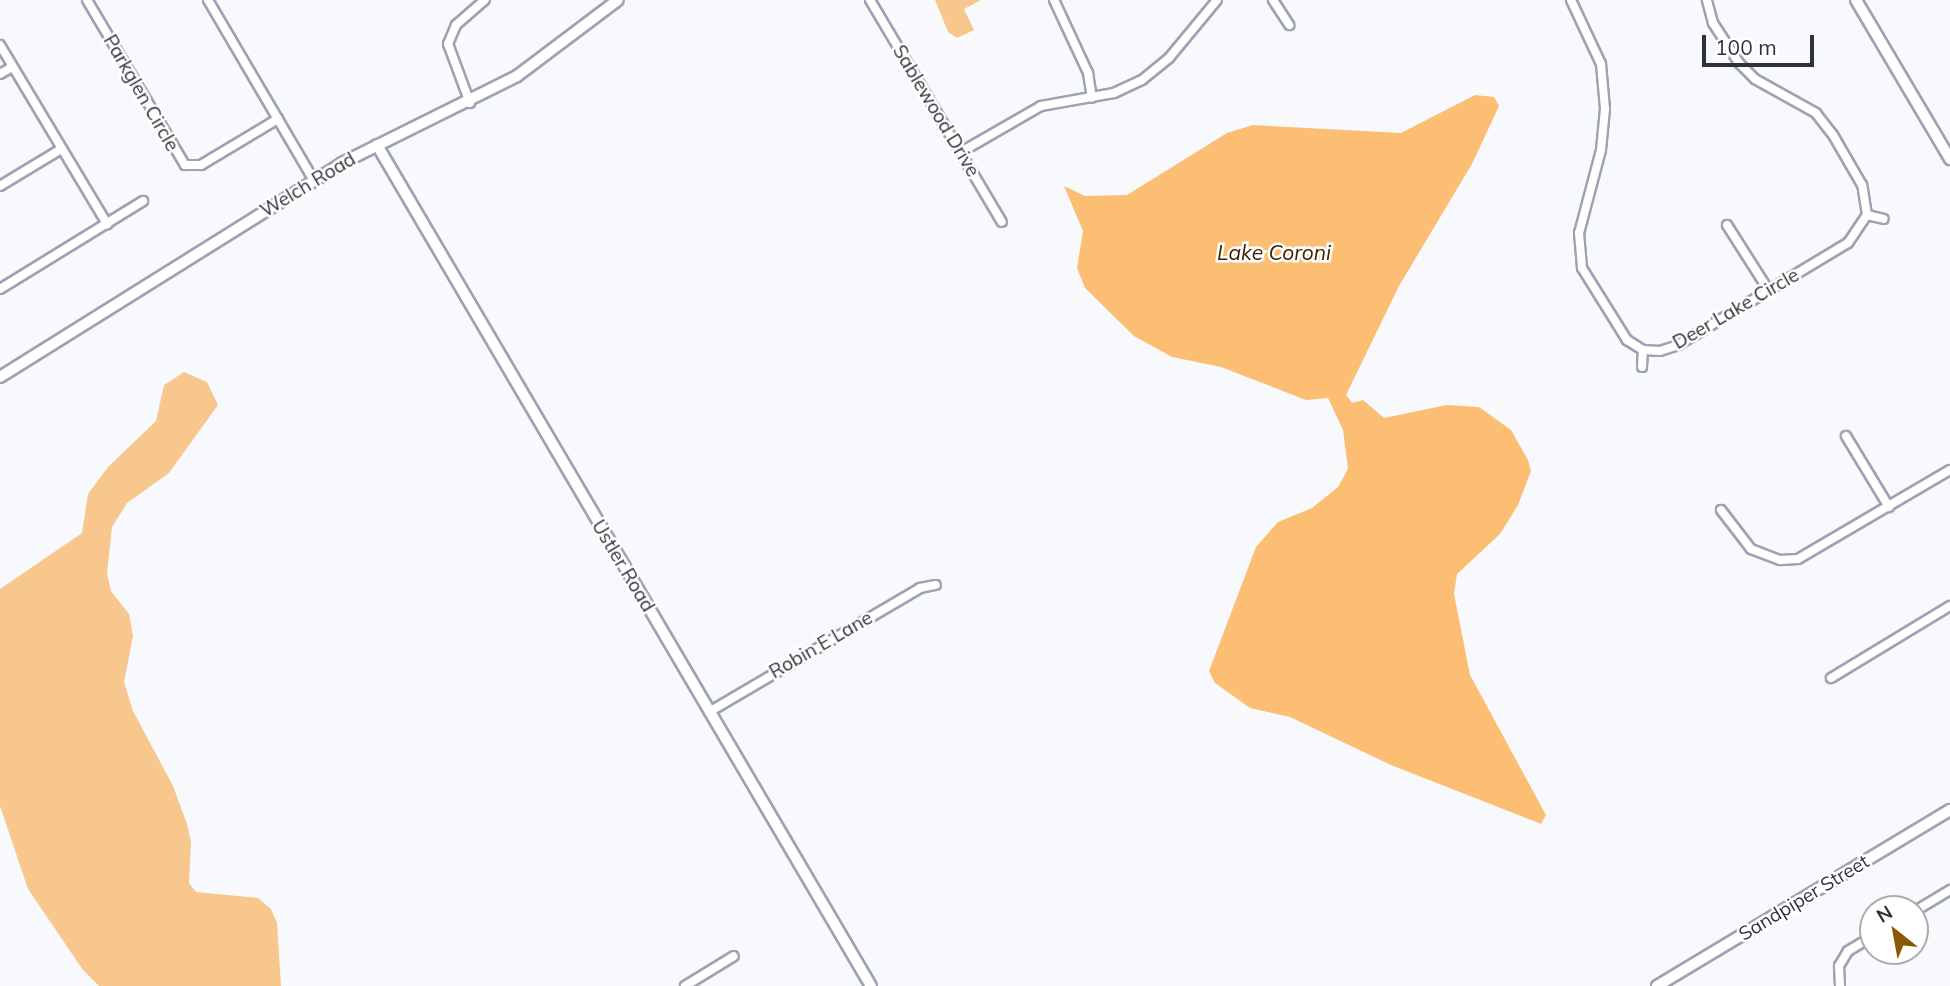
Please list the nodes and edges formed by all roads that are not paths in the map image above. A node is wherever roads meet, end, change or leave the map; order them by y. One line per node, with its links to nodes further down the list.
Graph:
1 (87, 0): 18 (street, Parkglen Circle)
2 (208, 0): 18 (street)
3 (485, 0): 17 (street)
4 (618, 0): 17 (street, Welch Road)
5 (870, 0): 21 (street, Sablewood Drive)
6 (1054, 0): 16 (street)
7 (1217, 0): 16 (street)
8 (1273, 0): 12 (street)
9 (1571, 0): 33 (street)
10 (1707, 0): 26 (street)
11 (1856, 0): 22 (street)
12 (1289, 24)
13 (0, 45): 14 (street)
14 (12, 66): 15 (street); 20 (street)
15 (0, 74)
16 (1092, 98): 21 (street)
17 (470, 103): 19 (street, Welch Road)
18 (278, 119): 23 (street)
19 (377, 145): 23 (street, Welch Road); 43 (street, Ustler Road)
20 (61, 149): 24 (street); 29 (street)
21 (961, 152): 28 (street, Sablewood Drive)
22 (1948, 152)
23 (314, 181): 35 (street, Welch Road)
24 (0, 186)
25 (143, 201): 29 (street)
26 (1867, 215): 27 (street); 32 (street, Deer Lake Circle)
27 (1884, 219)
28 (1002, 222)
29 (107, 224): 31 (street)
30 (1727, 225): 32 (street)
31 (0, 289)
32 (1769, 291): 33 (street, Deer Lake Circle)
33 (1643, 350): 34 (street)
34 (1642, 367)
35 (0, 377)
36 (1846, 436): 38 (street)
37 (1950, 470): 38 (street)
38 (1889, 507): 39 (street)
39 (1721, 510)
40 (936, 585): 43 (street, Robin E Lane)
41 (1950, 606): 42 (street)
42 (1831, 678)
43 (709, 712): 50 (street, Ustler Road)
44 (1950, 810): 51 (street, Sandpiper Street)
45 (1950, 890): 46 (street)
46 (1929, 903)
47 (1859, 944): 52 (street)
48 (734, 956): 49 (street)
49 (685, 986)
50 (871, 986)
51 (1657, 986)
52 (1840, 986)

